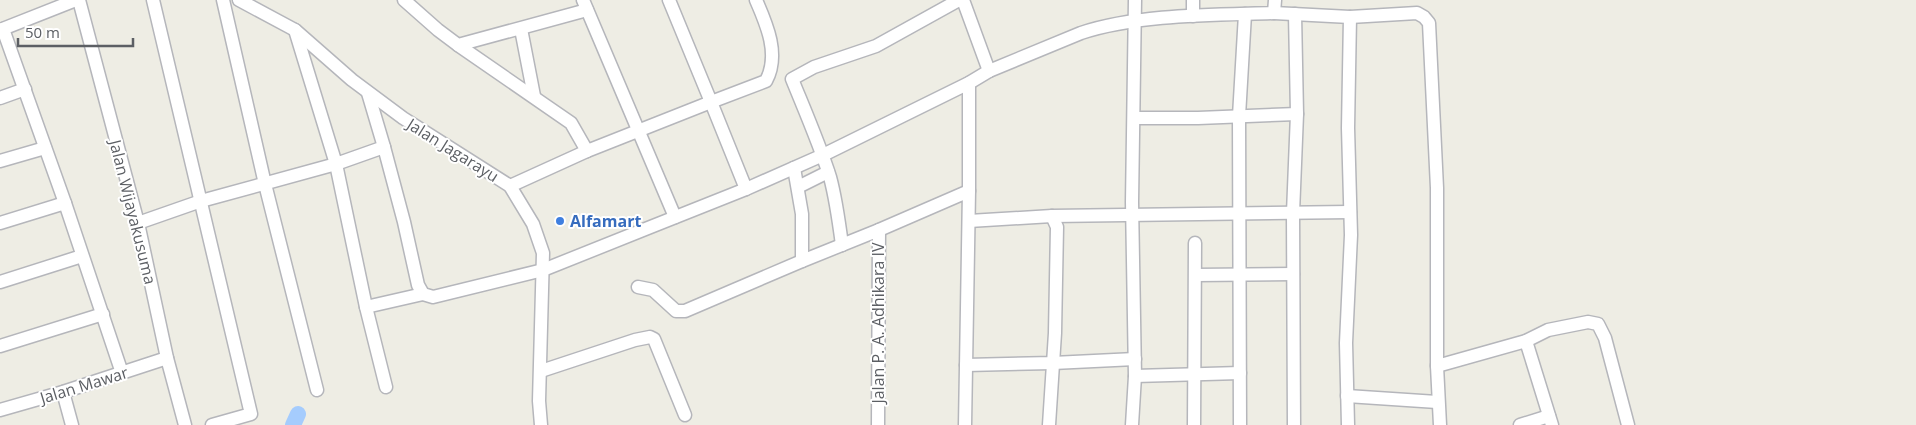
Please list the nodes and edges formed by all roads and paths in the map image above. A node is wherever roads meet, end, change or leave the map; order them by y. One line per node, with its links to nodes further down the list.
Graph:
1 (78, 0): 18 (street); 56 (street, Jalan Wijayakusuma)
2 (153, 0): 46 (street)
3 (223, 0): 41 (street)
4 (239, 0): 20 (street, Jalan Jagarayu)
5 (404, 0): 21 (street)
6 (669, 0): 28 (street)
7 (756, 0): 28 (street)
8 (961, 0): 22 (street); 36 (street)
9 (1136, 0): 17 (street)
10 (1193, 0): 15 (street)
11 (585, 5): 19 (street); 32 (street)
12 (1275, 6): 13 (street); 14 (street)
13 (1245, 14): 15 (street); 30 (street)
14 (1295, 14): 16 (street); 29 (street)
15 (1193, 16): 17 (street)
16 (1350, 17): 48 (street); 77 (street)
17 (1135, 20): 22 (street); 31 (street)
18 (2, 29): 24 (street)
19 (521, 29): 21 (street); 26 (street)
20 (294, 30): 25 (street, Jalan Jagarayu); 38 (street)
21 (458, 45): 26 (street)
22 (989, 71): 23 (street)
23 (969, 83): 36 (street); 45 (street)
24 (24, 89): 27 (street); 34 (street)
25 (368, 93): 33 (street); 42 (street, Jalan Jagarayu)
26 (534, 96): 35 (street)
27 (0, 98)
28 (711, 102): 32 (street); 44 (street)
29 (1298, 114): 30 (street); 49 (street)
30 (1239, 116): 31 (street); 51 (street)
31 (1135, 118): 50 (street)
32 (637, 131): 35 (street); 53 (street)
33 (384, 147): 38 (street); 68 (street)
34 (45, 148): 37 (street); 47 (street)
35 (587, 151): 42 (street)
36 (823, 155): 39 (street); 40 (street)
37 (0, 161)
38 (336, 164): 41 (street); 69 (street)
39 (794, 168): 43 (street); 44 (street)
40 (826, 172): 43 (street); 59 (street)
41 (265, 184): 46 (street); 84 (street)
42 (510, 186): 62 (street, Jalan Jagarayu)
43 (799, 186): 61 (street)
44 (746, 189): 53 (street)
45 (969, 191): 54 (street); 57 (street)
46 (200, 201): 56 (street); 90 (street)
47 (65, 203): 55 (street); 60 (street)
48 (1350, 212): 49 (street); 86 (street)
49 (1293, 213): 51 (street); 64 (street)
50 (1132, 215): 51 (street); 52 (street); 74 (street)
51 (1239, 215): 63 (street)
52 (1052, 216): 54 (street); 75 (street)
53 (674, 218): 62 (street)
54 (969, 221): 76 (street)
55 (0, 223)
56 (138, 223): 73 (street, Jalan Wijayakusuma)
57 (879, 230): 59 (street, Jalan P. A. Adhikara IV); 96 (street, Jalan P. A. Adhikara IV)
58 (1195, 243): 65 (street)
59 (840, 246): 61 (street, Jalan P. A. Adhikara IV)
60 (82, 256): 66 (street); 70 (street)
61 (803, 260): 67 (street, Jalan P. A. Adhikara IV)
62 (543, 270): 68 (street); 78 (street, Jalan Jagarayu)
63 (1239, 274): 64 (street); 65 (street); 80 (street)
64 (1293, 274): 102 (street)
65 (1196, 276): 81 (street)
66 (0, 282)
67 (638, 287)
68 (423, 294): 69 (street)
69 (366, 307): 83 (street)
70 (102, 314): 72 (street); 79 (street)
71 (1526, 340): 77 (street); 91 (street); 106 (street)
72 (0, 346)
73 (167, 358): 79 (street, Jalan Mawar); 93 (street, Jalan Wijayakusuma)
74 (1135, 359): 75 (street); 82 (street)
75 (1053, 363): 76 (street); 98 (street)
76 (966, 365): 97 (street)
77 (1437, 366): 87 (street)
78 (541, 372): 89 (street); 95 (street, Jalan Jagarayu)
79 (122, 373): 85 (street, Jalan Mawar)
80 (1240, 373): 81 (street); 101 (street)
81 (1193, 375): 82 (street); 100 (street)
82 (1135, 376): 99 (street)
83 (386, 387)
84 (317, 390)
85 (63, 392): 88 (street, Jalan Mawar); 92 (street)
86 (1347, 396): 87 (street); 103 (street)
87 (1437, 402): 104 (street)
88 (0, 410)
89 (685, 415)
90 (252, 419): 94 (street)
91 (1550, 420): 105 (street)
92 (72, 425)
93 (185, 425)
94 (212, 425)
95 (540, 425)
96 (878, 425)
97 (965, 425)
98 (1050, 425)
99 (1132, 425)
100 (1194, 425)
101 (1240, 425)
102 (1294, 425)
103 (1348, 425)
104 (1440, 425)
105 (1520, 425)
106 (1628, 425)

